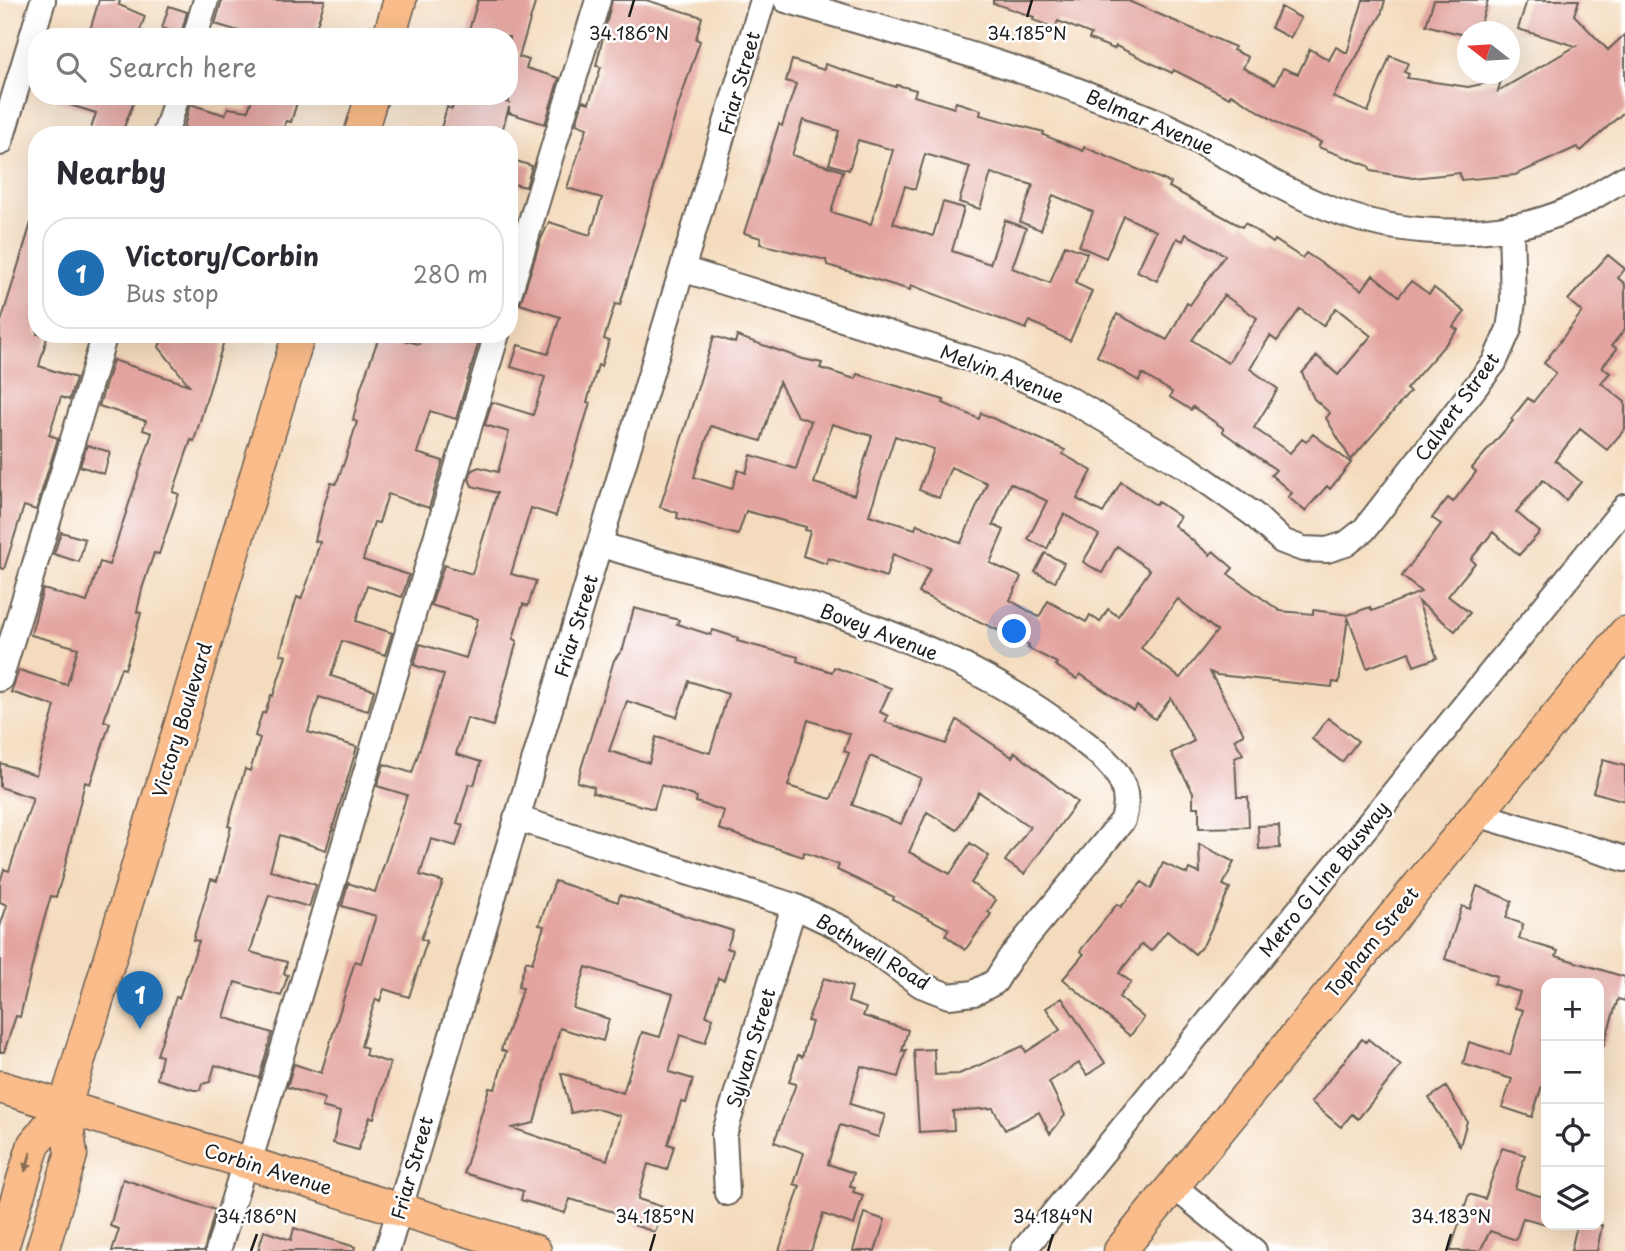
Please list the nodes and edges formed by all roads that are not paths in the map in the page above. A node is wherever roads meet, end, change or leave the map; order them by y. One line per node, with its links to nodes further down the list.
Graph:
1 (43, 0): 7 (street)
2 (206, 0): 8 (street)
3 (400, 0): 9 (main road)
4 (598, 0): 18 (street)
5 (764, 0): 19 (street, Friar Street)
6 (786, 0): 17 (street, Belmar Avenue)
7 (35, 28)
8 (198, 28)
9 (392, 28)
10 (28, 50): 15 (street)
11 (174, 105): 13 (street)
12 (369, 105): 14 (main road)
13 (168, 126)
14 (363, 126)
15 (0, 143)
16 (1625, 178): 17 (street)
17 (1511, 226): 25 (street, Calvert Street)
18 (518, 264)
19 (685, 270): 24 (street, Friar Street); 25 (street, Melvin Avenue)
20 (102, 343): 27 (street)
21 (296, 343): 34 (main road, Victory Boulevard)
22 (494, 343): 35 (street)
23 (1625, 507): 44 (street, Metro G Line Busway)
24 (601, 545): 28 (street, Bovey Avenue); 30 (street, Friar Street)
25 (1327, 550)
26 (1625, 633): 29 (main road, Topham Street)
27 (0, 679)
28 (1124, 783): 32 (street, Bothwell Road)
29 (1477, 814): 31 (street); 36 (main road, Topham Street)
30 (516, 818): 32 (street, Bothwell Road); 38 (street, Friar Street)
31 (1625, 859)
32 (794, 906): 37 (street, Sylvan Street)
33 (0, 1087): 34 (main road, Corbin Avenue)
34 (65, 1106): 35 (main road, Corbin Avenue); 39 (main road, Victory Boulevard, one-way to 39); 40 (main road, Victory Boulevard)
35 (247, 1162): 38 (main road, Corbin Avenue); 41 (street)
36 (1173, 1186): 45 (main road, Topham Street); 46 (street)
37 (727, 1193)
38 (400, 1210): 42 (street, Friar Street); 43 (main road, Corbin Avenue)
39 (1, 1251)
40 (42, 1251)
41 (218, 1251)
42 (387, 1251)
43 (535, 1251)
44 (1023, 1251)
45 (1120, 1251)
46 (1254, 1251)

